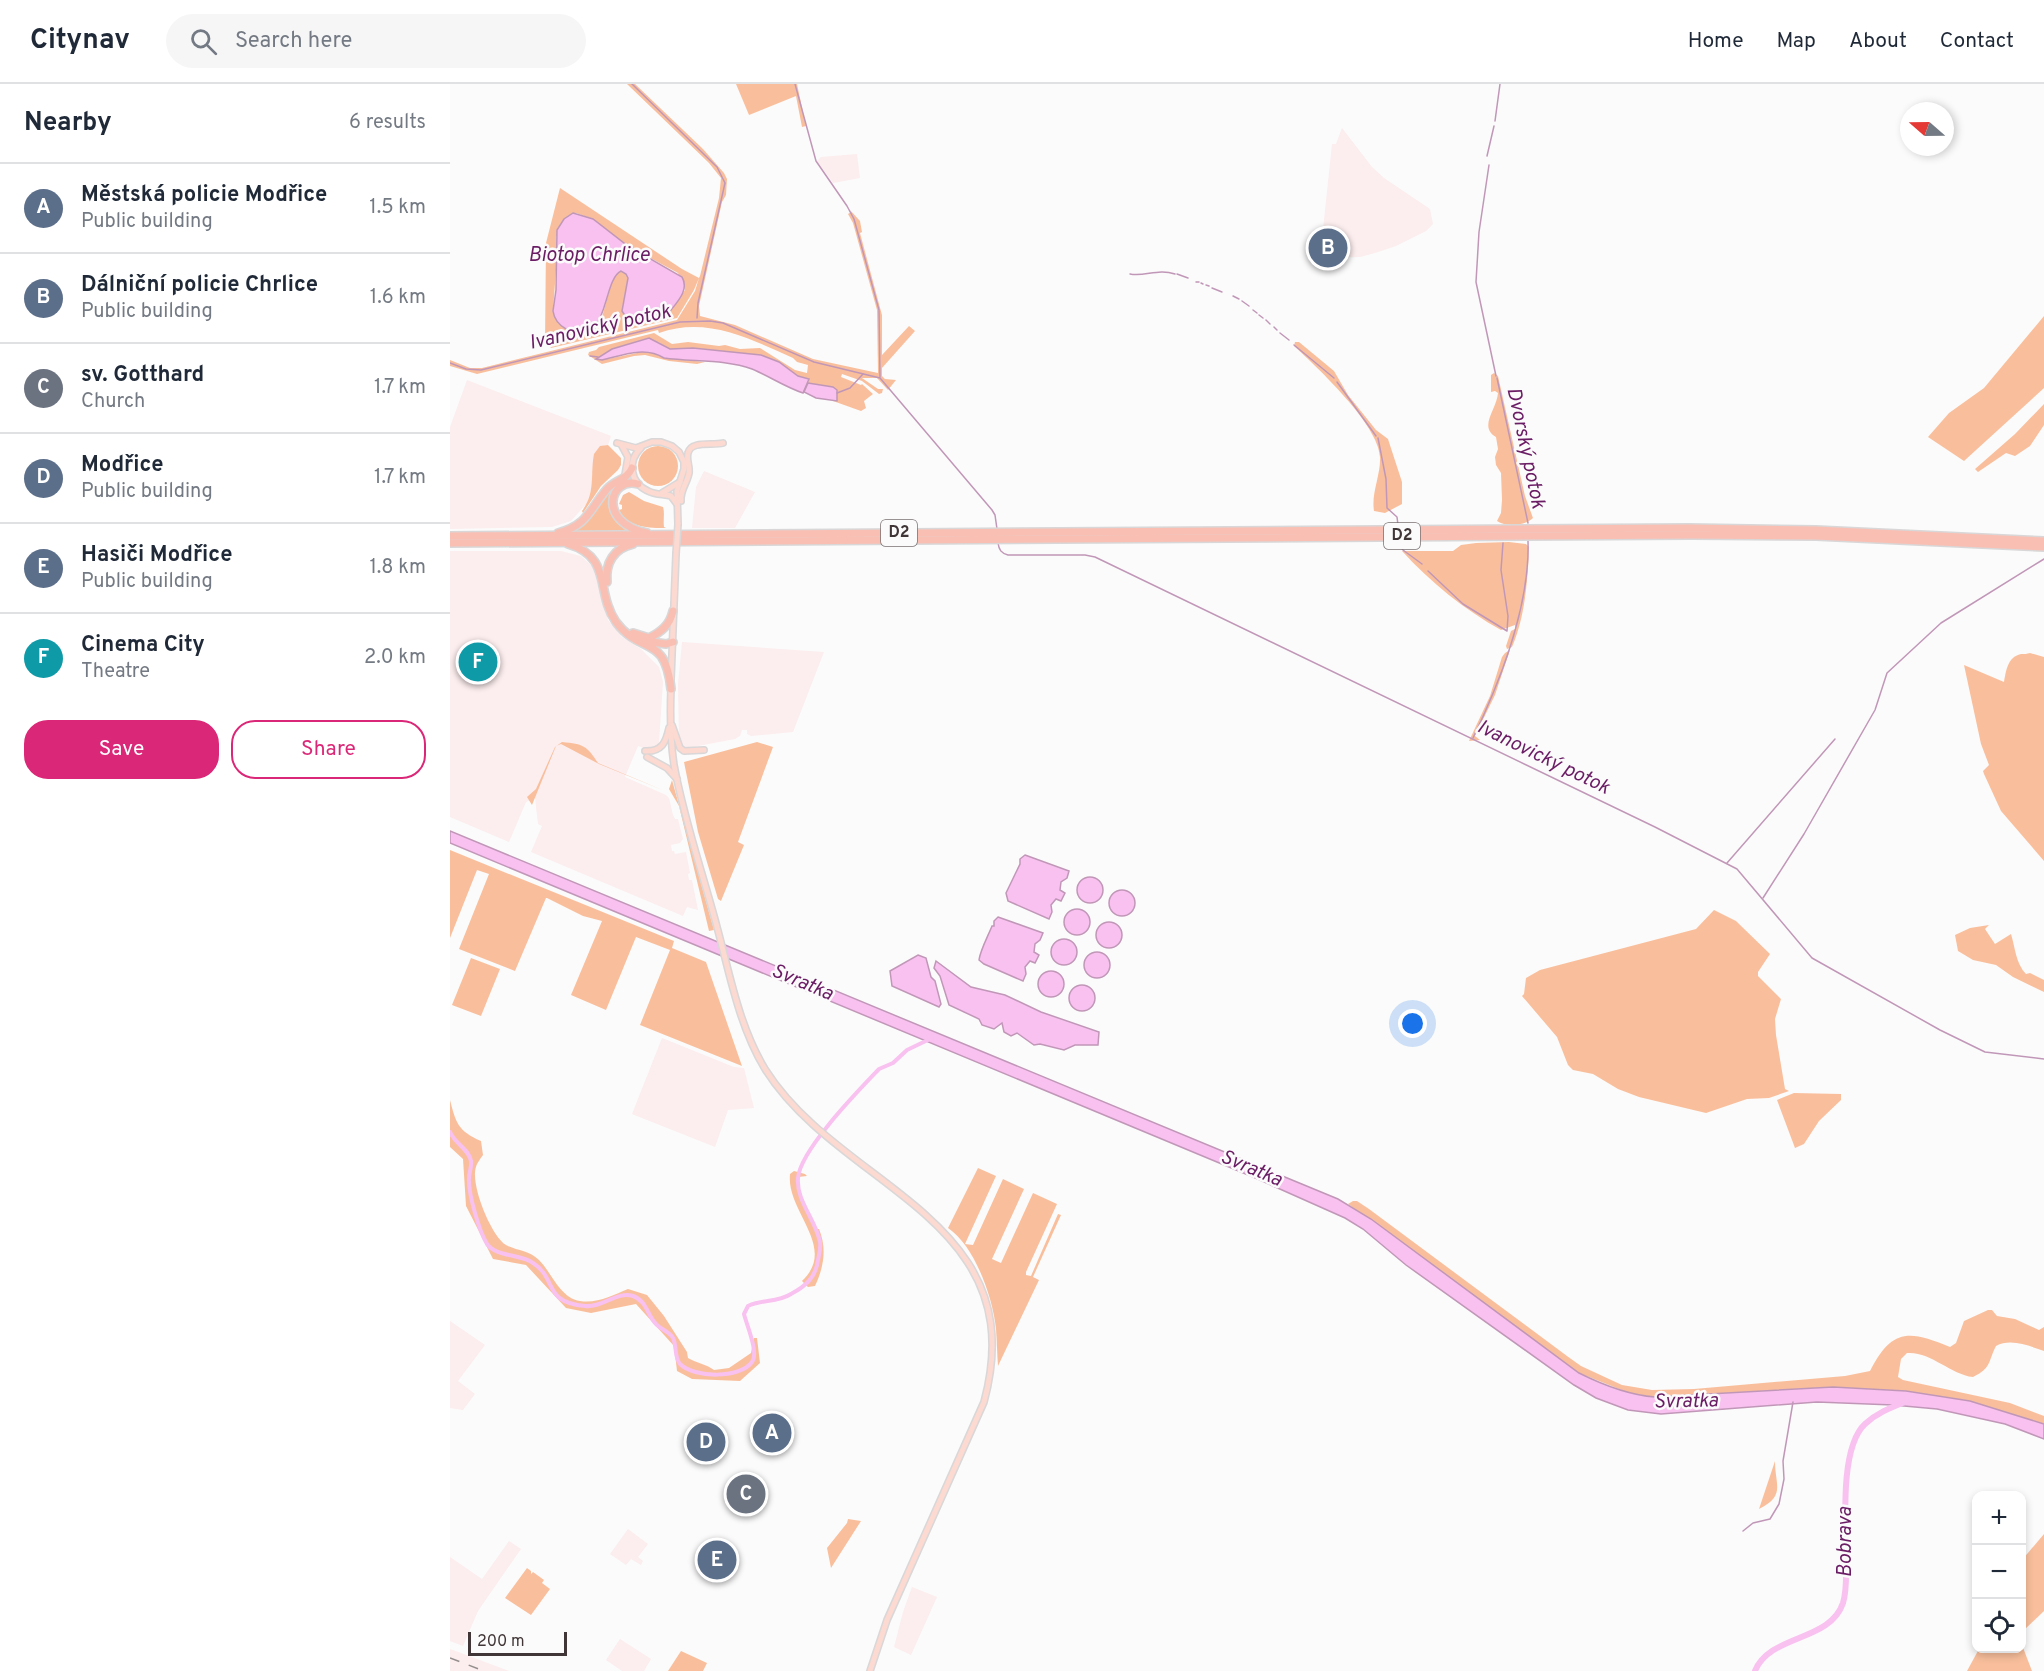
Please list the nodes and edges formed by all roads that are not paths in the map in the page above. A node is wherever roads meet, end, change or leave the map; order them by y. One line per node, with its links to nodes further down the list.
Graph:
1 (723, 443): 11 (main road)
2 (622, 446): 3 (main road); 4 (main road); 6 (main road)
3 (643, 446): 4 (main road); 7 (main road)
4 (633, 459): 5 (main road)
5 (632, 468): 6 (highway); 8 (main road)
6 (618, 481): 14 (highway)
7 (681, 481): 9 (main road); 10 (main road)
8 (638, 484): 9 (main road); 12 (highway)
9 (657, 494): 10 (main road)
10 (678, 505): 11 (main road)
11 (678, 515): 19 (main road, bridge)
12 (667, 535): 14 (highway, D2); 15 (highway, D2)
13 (450, 536): 14 (highway, D2)
14 (548, 539): 16 (highway, D2); 17 (highway, D2); 20 (highway)
15 (2044, 541)
16 (647, 542): 18 (highway, D2); 21 (highway)
17 (450, 543)
18 (2044, 547)
19 (674, 612): 21 (highway); 22 (main road)
20 (622, 628): 22 (highway); 23 (highway)
21 (649, 638): 22 (highway)
22 (672, 642): 23 (main road)
23 (671, 689): 24 (main road)
24 (670, 721): 25 (main road); 26 (main road); 26 (main road)
25 (704, 750)
26 (678, 780): 27 (main road)
27 (870, 1671)

